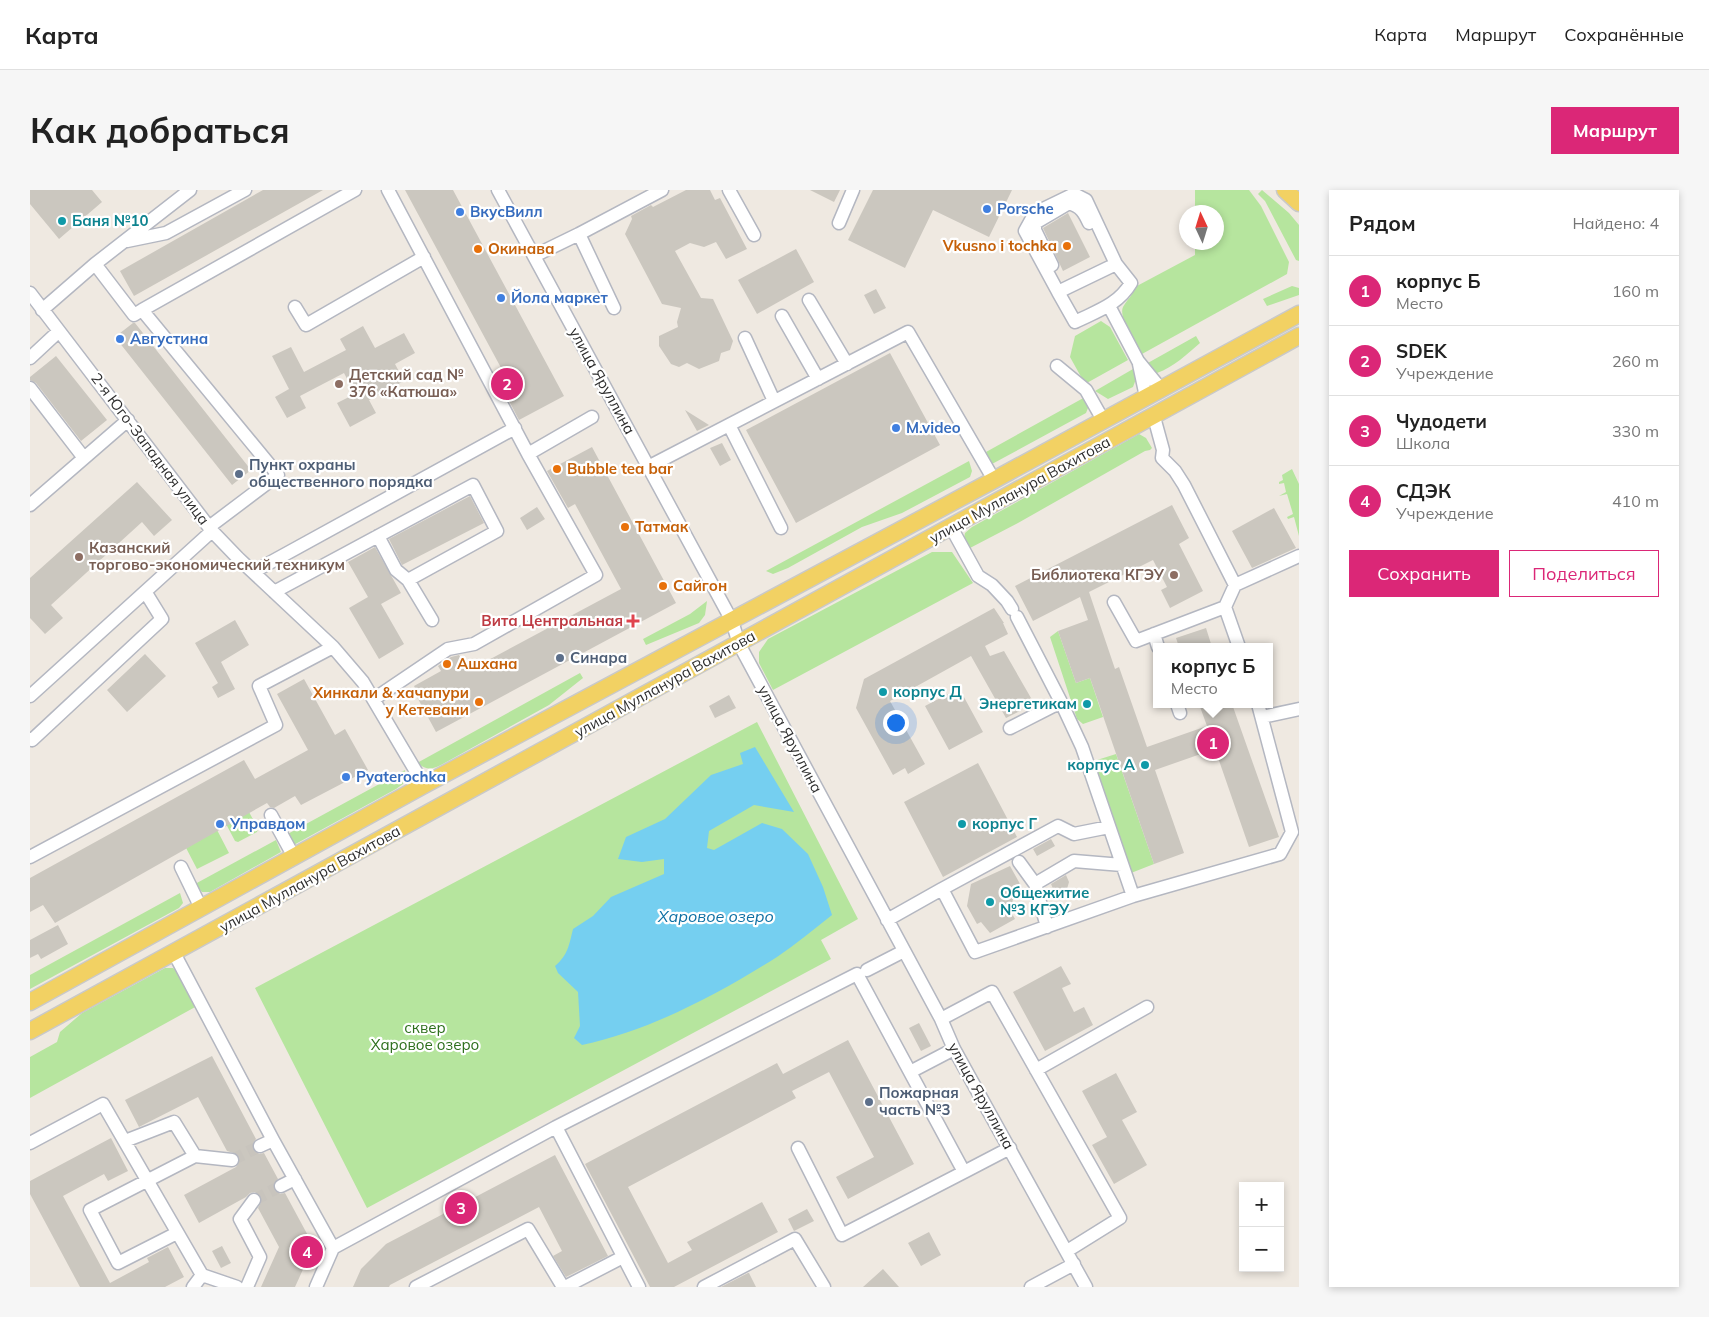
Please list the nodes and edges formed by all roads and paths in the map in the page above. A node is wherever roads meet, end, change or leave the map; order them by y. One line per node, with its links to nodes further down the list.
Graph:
1 (190, 190): 14 (street)
2 (245, 190): 14 (street)
3 (355, 190): 26 (street)
4 (388, 190): 16 (street)
5 (498, 190): 15 (street, улица Яруллина)
6 (662, 190): 12 (street)
7 (729, 190): 13 (street)
8 (853, 190): 11 (street)
9 (1285, 190): 10 (main road)
10 (1299, 203)
11 (839, 223)
12 (579, 234): 15 (street); 24 (street)
13 (754, 235)
14 (124, 242): 17 (street)
15 (534, 256): 49 (street, улица Яруллина)
16 (424, 257): 23 (street); 46 (street)
17 (95, 264): 25 (street); 26 (street)
18 (1113, 264): 19 (street); 19 (street); 22 (street)
19 (1061, 290): 22 (street)
20 (30, 294): 25 (street, 2-я Юго-Западная улица)
21 (810, 300): 34 (street)
22 (1109, 306): 33 (street)
23 (295, 307)
24 (614, 308)
25 (42, 310): 29 (street, 2-я Юго-Западная улица)
26 (142, 310): 54 (street)
27 (1299, 314): 38 (main road, улица Мулланура Вахитова)
28 (782, 316): 36 (street)
29 (59, 331): 32 (street); 42 (street, 2-я Юго-Западная улица)
30 (1299, 336): 44 (main road, улица Мулланура Вахитова)
31 (745, 338): 40 (street)
32 (30, 358)
33 (1138, 361): 38 (street); 39 (street)
34 (847, 364): 36 (street); 50 (street)
35 (1057, 366): 43 (street)
36 (818, 379): 40 (street)
37 (30, 388): 48 (street)
38 (1161, 389): 39 (main road, улица Мулланура Вахитова)
39 (1146, 397): 43 (main road, улица Мулланура Вахитова)
40 (774, 401): 45 (street)
41 (592, 417): 47 (street)
42 (128, 420): 48 (street); 54 (street, 2-я Юго-Западная улица)
43 (1103, 420): 50 (main road, улица Мулланура Вахитова)
44 (1148, 420): 53 (main road, улица Мулланура Вахитова); 59 (street)
45 (729, 425): 49 (street); 52 (street)
46 (515, 428): 47 (street); 57 (street)
47 (528, 454): 72 (street)
48 (84, 458): 51 (street)
49 (648, 467): 65 (street, улица Яруллина)
50 (994, 480): 65 (main road, улица Мулланура Вахитова)
51 (30, 506)
52 (780, 528)
53 (951, 528): 69 (main road, улица Мулланура Вахитова); 73 (street)
54 (211, 529): 57 (street, 2-я Юго-Западная улица); 61 (street)
55 (378, 536): 58 (street); 58 (street); 60 (street)
56 (1299, 556): 59 (street)
57 (253, 572): 60 (street, 2-я Юго-Западная улица)
58 (408, 580): 64 (street)
59 (1235, 584): 63 (street)
60 (274, 592): 70 (street, 2-я Юго-Западная улица)
61 (146, 593): 71 (street); 78 (street)
62 (1114, 602): 66 (street)
63 (1225, 607): 66 (street); 68 (street)
64 (432, 620)
65 (732, 621): 69 (street, улица Яруллина); 79 (main road, улица Мулланура Вахитова)
66 (1154, 634): 67 (street)
67 (1157, 643)
68 (1238, 643)
69 (739, 644): 91 (street, улица Яруллина); 94 (main road, улица Мулланура Вахитова)
70 (333, 647): 72 (street, 2-я Юго-Западная улица); 82 (street)
71 (30, 696)
72 (374, 700): 79 (street, 2-я Юго-Западная улица)
73 (1061, 702): 77 (street); 81 (street)
74 (1259, 708): 76 (street)
75 (1299, 708): 76 (street)
76 (1262, 717): 89 (street)
77 (1010, 728)
78 (30, 738)
79 (424, 785): 83 (main road, улица Мулланура Вахитова)
80 (271, 815): 83 (street)
81 (1109, 827): 85 (street); 88 (street)
82 (30, 857)
83 (294, 857): 90 (main road, улица Мулланура Вахитова)
84 (1019, 862): 87 (street)
85 (1122, 865): 87 (street); 89 (street)
86 (182, 867): 90 (street)
87 (1035, 884): 92 (street)
88 (942, 889): 91 (street); 92 (street)
89 (1133, 896): 92 (street)
90 (201, 908): 96 (main road, улица Мулланура Вахитова)
91 (888, 920): 93 (street, улица Яруллина)
92 (1047, 927)
93 (904, 951): 95 (street); 98 (street, улица Яруллина)
94 (174, 953): 99 (main road, улица Мулланура Вахитова); 104 (street)
95 (867, 970)
96 (30, 1002)
97 (1147, 1006): 101 (street)
98 (941, 1019): 100 (street, улица Яруллина); 101 (street)
99 (30, 1031)
100 (954, 1048): 102 (street); 109 (street, улица Яруллина)
101 (1036, 1070): 119 (street)
102 (910, 1072): 103 (street); 112 (street)
103 (556, 1127): 118 (street); 120 (street)
104 (273, 1140): 107 (street); 113 (street)
105 (124, 1141): 106 (street); 110 (street); 114 (street)
106 (30, 1143)
107 (260, 1146)
108 (798, 1148): 112 (street)
109 (1010, 1148): 112 (street); 119 (street, улица Яруллина)
110 (195, 1156): 111 (street); 114 (street)
111 (232, 1160)
112 (964, 1172)
113 (294, 1179): 115 (street); 118 (street)
114 (147, 1180): 117 (street); 117 (street)
115 (281, 1186)
116 (254, 1200): 125 (street)
117 (177, 1232): 122 (street)
118 (333, 1248): 126 (street)
119 (1067, 1251): 121 (street, улица Яруллина)
120 (623, 1257): 128 (street); 129 (street)
121 (1074, 1264): 132 (street); 133 (street, улица Яруллина)
122 (202, 1275): 123 (street); 124 (street)
123 (193, 1287)
124 (237, 1287)
125 (247, 1287)
126 (316, 1287)
127 (416, 1287): 128 (street)
128 (564, 1287)
129 (639, 1287)
130 (704, 1287): 131 (street)
131 (824, 1287)
132 (1031, 1287)
133 (1086, 1287)

